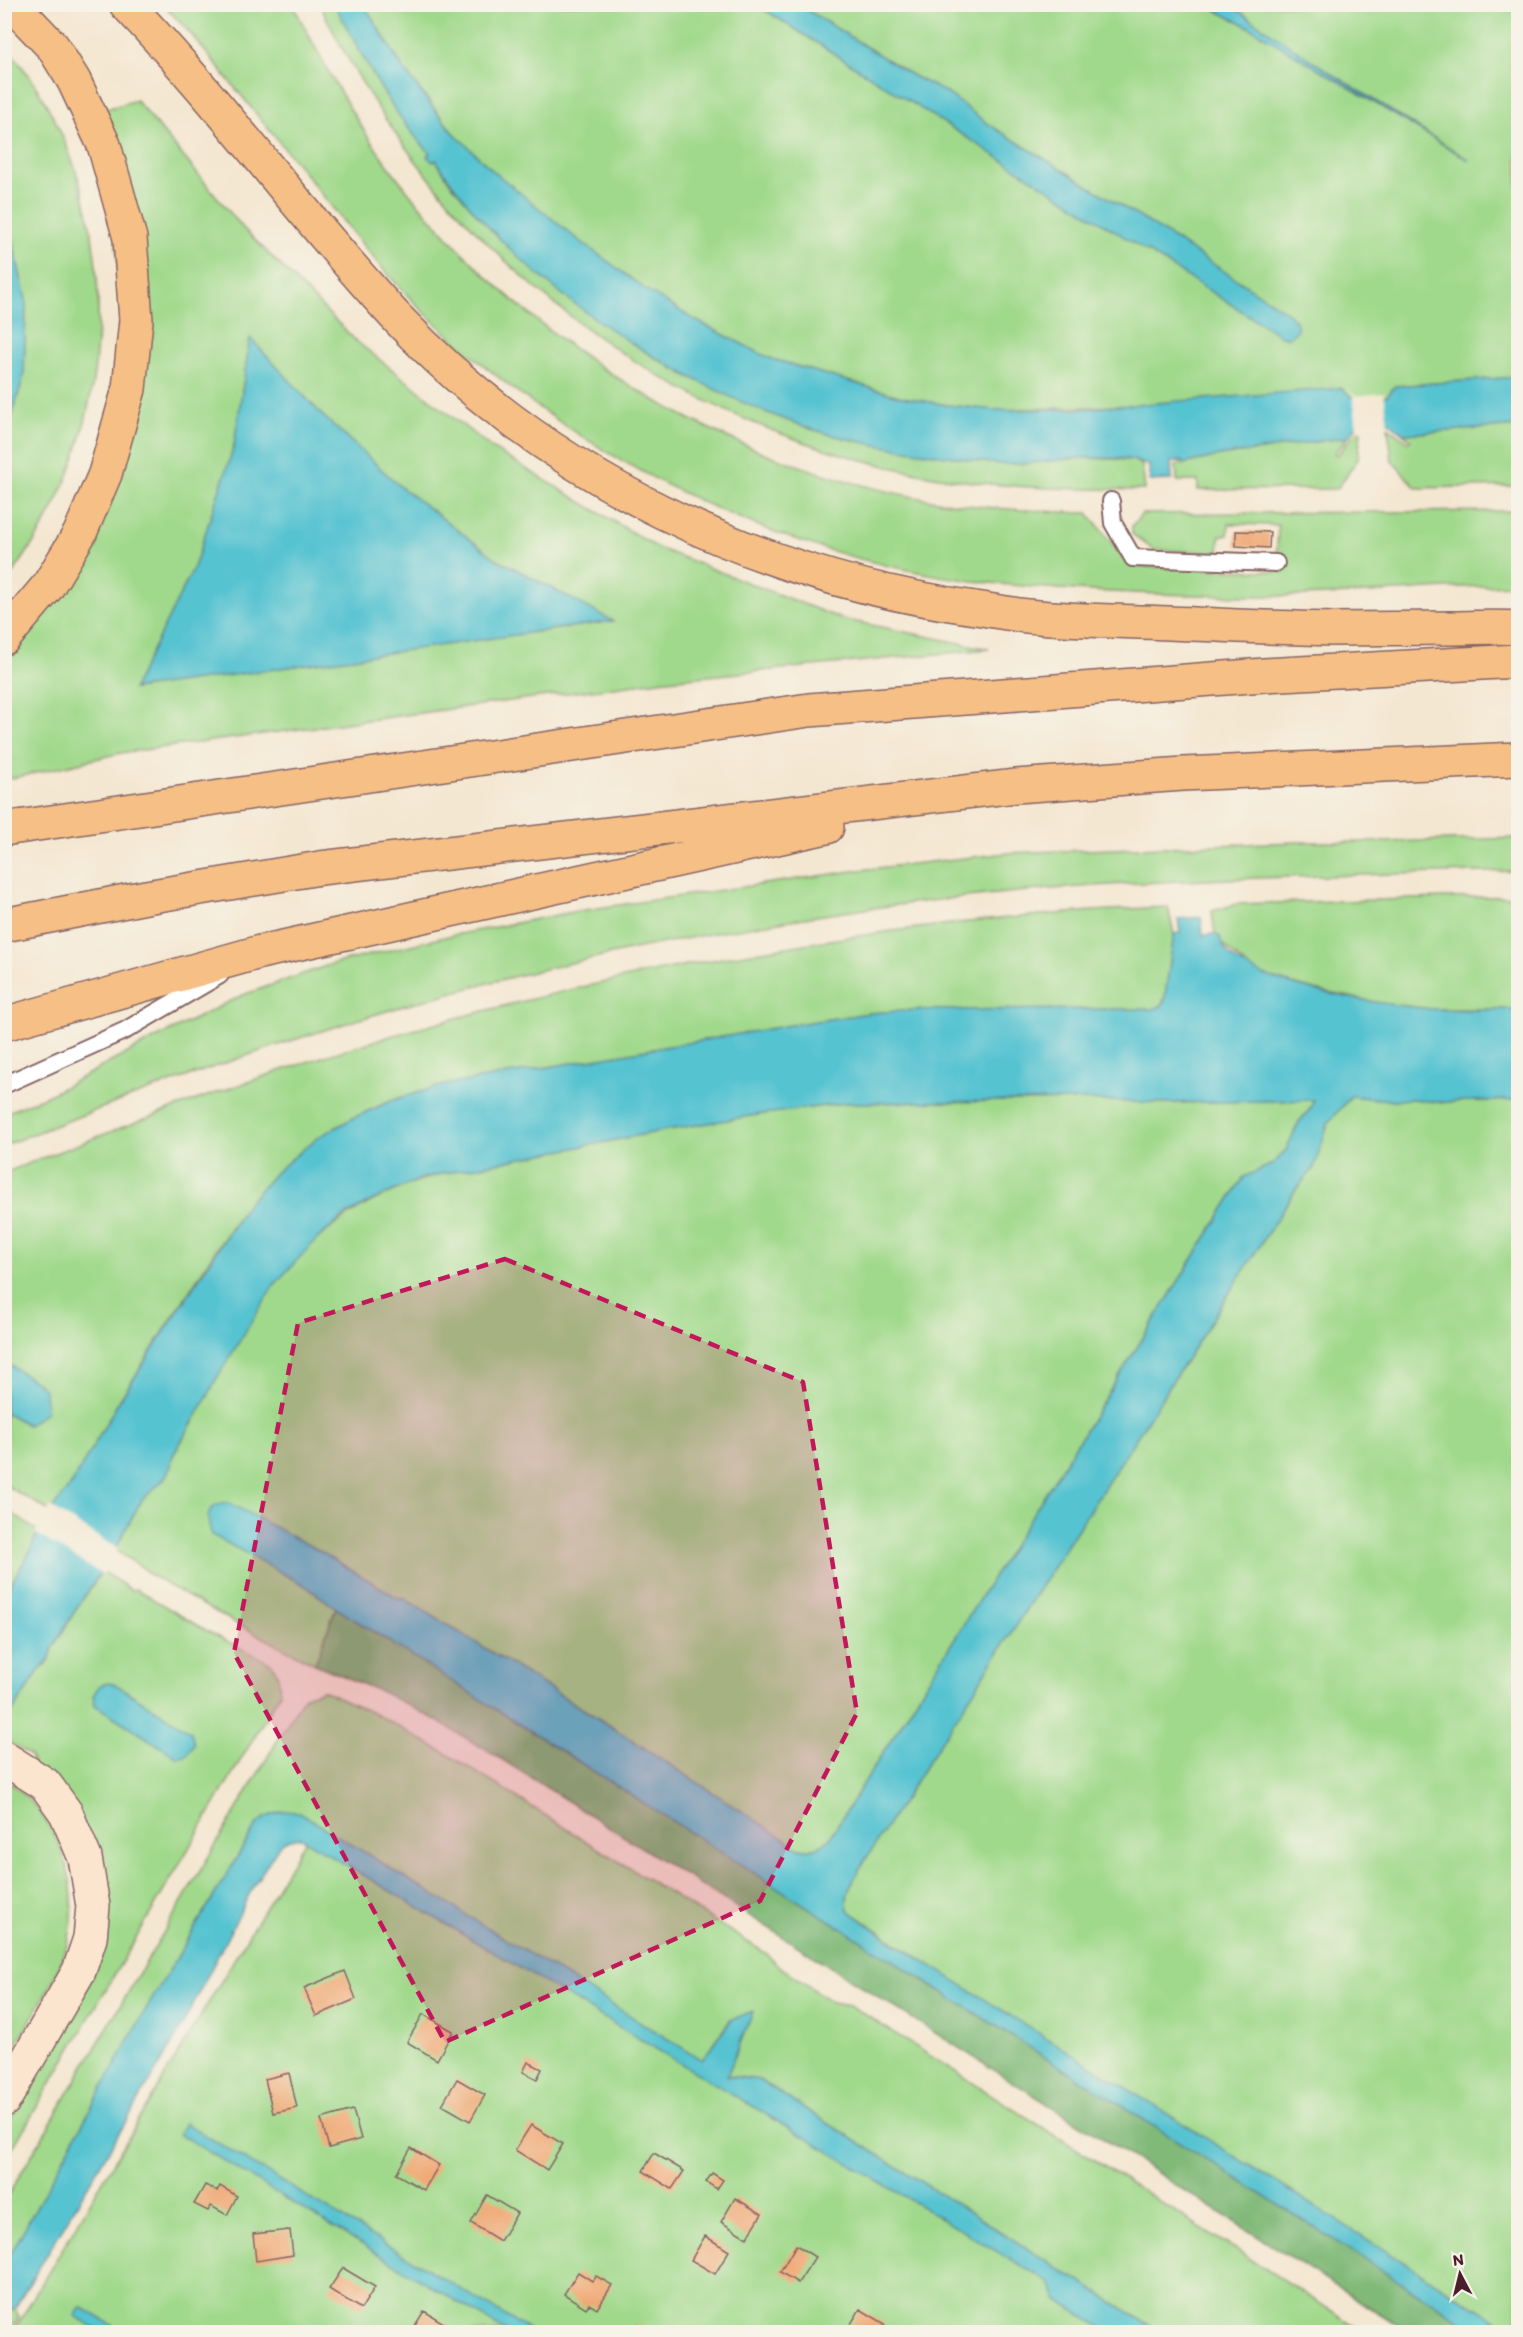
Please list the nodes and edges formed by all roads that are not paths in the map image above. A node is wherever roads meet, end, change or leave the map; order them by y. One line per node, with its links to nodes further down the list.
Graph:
1 (12, 4): 6 (highway)
2 (126, 4): 5 (highway)
3 (1111, 501): 4 (lane)
4 (1276, 563)
5 (1518, 628)
6 (4, 638)
7 (1518, 661): 10 (highway)
8 (1518, 759): 9 (highway)
9 (1016, 786): 11 (highway); 12 (highway)
10 (4, 829)
11 (4, 925)
12 (260, 952): 13 (highway); 14 (lane)
13 (4, 1024)
14 (4, 1085)
15 (4, 1758): 16 (street)
16 (4, 2100)

